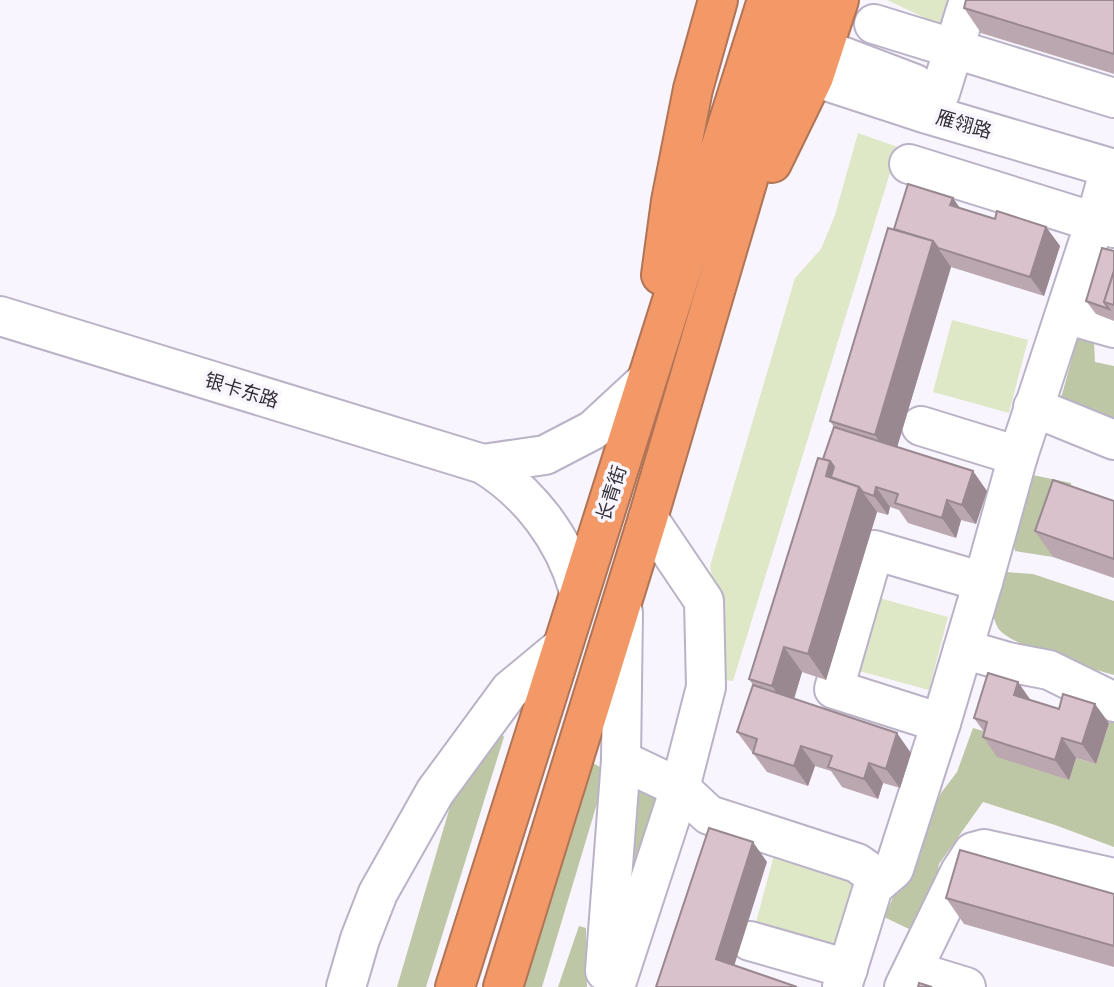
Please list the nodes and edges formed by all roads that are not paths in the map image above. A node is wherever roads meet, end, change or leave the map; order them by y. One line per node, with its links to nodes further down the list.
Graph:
1 (719, 0): 17 (highway)
2 (767, 0): 17 (highway, 长青街)
3 (801, 0): 13 (highway)
4 (839, 0): 8 (highway)
5 (968, 0): 7 (street)
6 (874, 24): 7 (street)
7 (954, 49): 9 (street); 10 (street)
8 (818, 63): 10 (street, 雁翎路); 13 (highway)
9 (1114, 98)
10 (932, 103): 11 (street, 雁翎路); 12 (street)
11 (1113, 161): 12 (street)
12 (1105, 225): 14 (street)
13 (723, 262): 23 (highway)
14 (1065, 314): 16 (street); 18 (street)
15 (0, 316): 22 (street, 银卡东路)
16 (1114, 328)
17 (646, 382): 22 (street); 25 (highway, 长青街)
18 (1033, 407): 20 (street); 21 (street)
19 (921, 426): 21 (street)
20 (1114, 440)
21 (1018, 456): 24 (street)
22 (483, 464): 25 (street)
23 (648, 517): 26 (highway); 32 (street)
24 (984, 582): 28 (street); 30 (street)
25 (579, 591): 27 (highway, 长青街)
26 (624, 596): 31 (street); 39 (highway)
27 (562, 647): 37 (street); 38 (highway, 长青街)
28 (963, 649): 29 (street); 30 (street)
29 (1114, 702)
30 (941, 723): 34 (street)
31 (621, 760): 32 (street); 40 (street)
32 (680, 788): 34 (street); 41 (street)
33 (1114, 878): 42 (street)
34 (873, 887): 36 (street)
35 (750, 941): 36 (street)
36 (845, 978)
37 (346, 987)
38 (455, 987)
39 (503, 987)
40 (604, 987)
41 (615, 987)
42 (904, 987)
43 (914, 987): 44 (street)
44 (967, 987)

